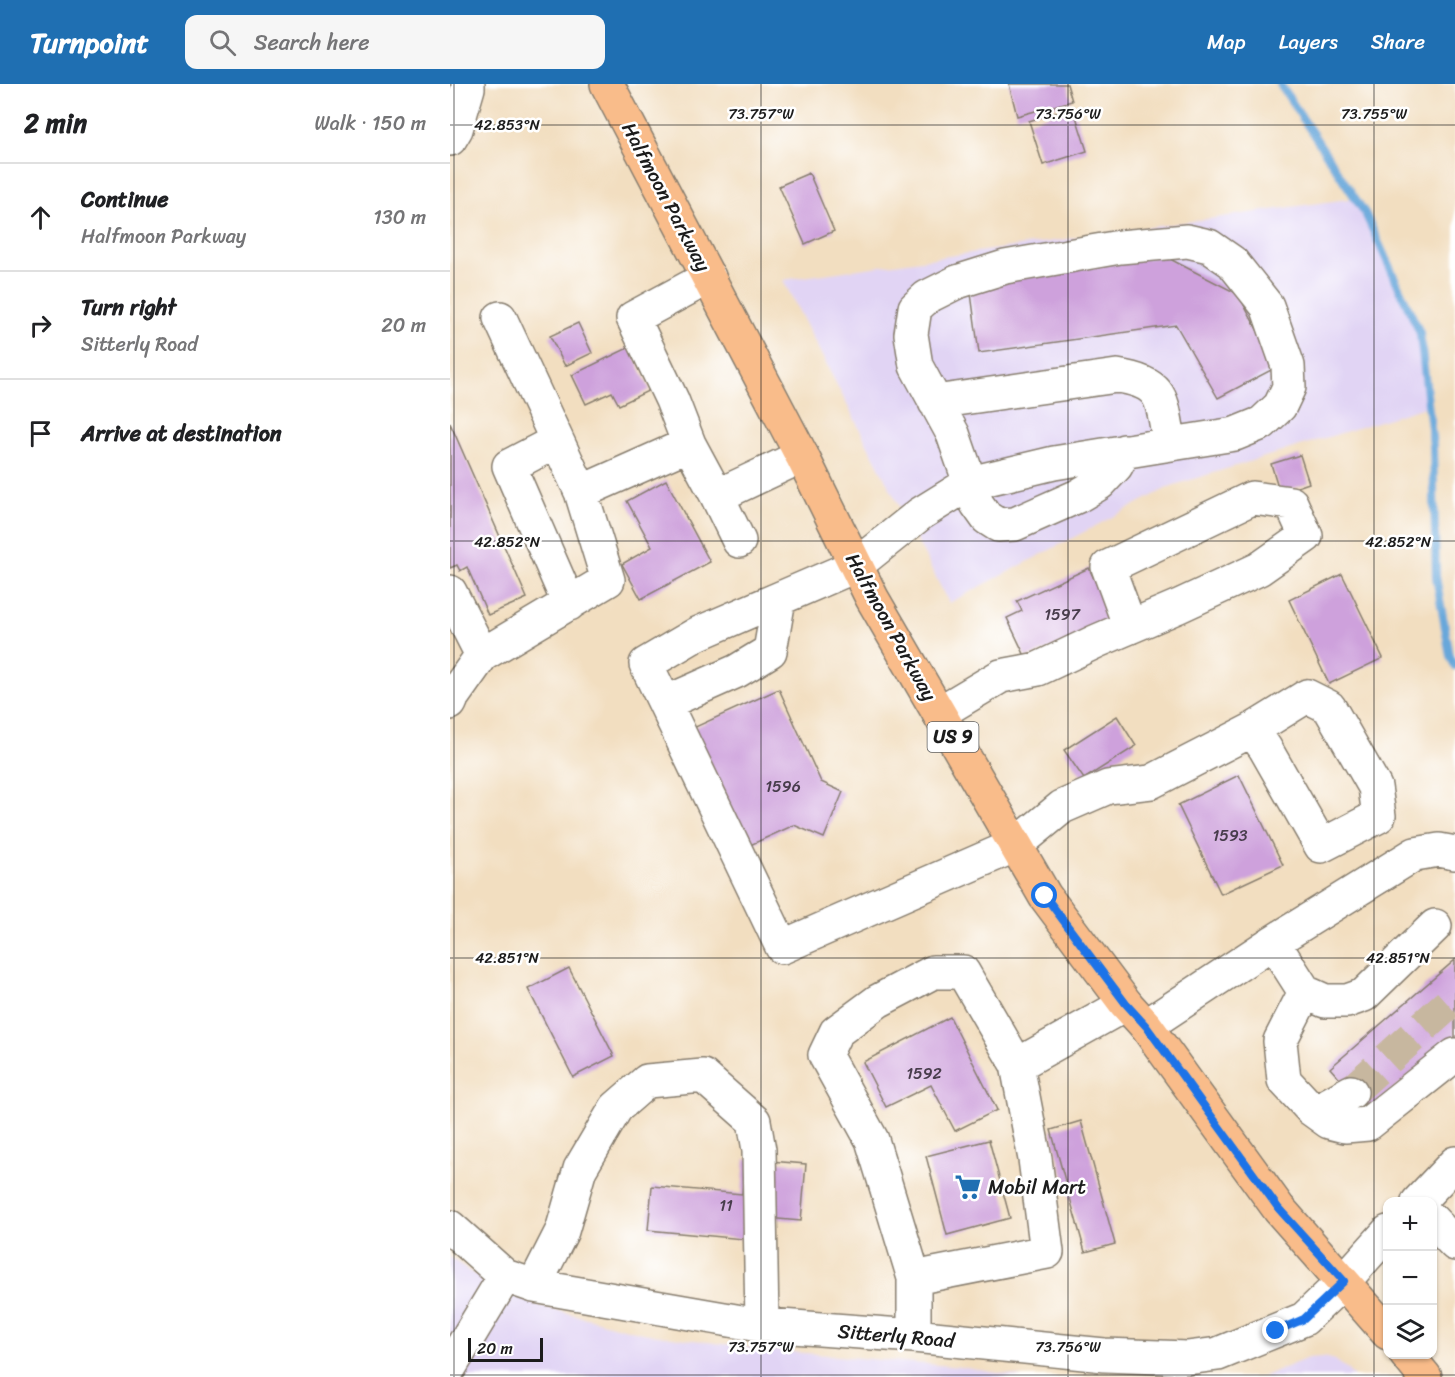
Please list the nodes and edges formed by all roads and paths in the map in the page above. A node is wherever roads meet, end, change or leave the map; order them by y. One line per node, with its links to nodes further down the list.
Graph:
1 (468, 84): 3 (street)
2 (607, 84): 4 (main road, Halfmoon Parkway / US 9)
3 (450, 139)
4 (709, 277): 8 (street); 11 (main road, Halfmoon Parkway / US 9)
5 (500, 318): 7 (street)
6 (935, 402): 9 (street); 9 (street); 12 (street)
7 (558, 441): 13 (street); 19 (street)
8 (689, 444): 13 (street); 14 (street)
9 (1170, 444): 10 (street)
10 (1124, 451): 12 (street); 12 (street)
11 (802, 456): 14 (street); 16 (main road, Halfmoon Parkway / US 9)
12 (970, 483): 16 (street)
13 (581, 492): 19 (street)
14 (717, 496): 15 (street)
15 (739, 541)
16 (855, 566): 18 (street); 24 (main road, Halfmoon Parkway / US 9)
17 (450, 592): 21 (street)
18 (779, 599): 22 (street); 22 (street)
19 (568, 604): 21 (street)
20 (1130, 627): 20 (street); 24 (street)
21 (482, 655): 23 (street)
22 (665, 703): 26 (street)
23 (450, 704)
24 (939, 713): 26 (main road, Halfmoon Parkway / US 9)
25 (1252, 730): 26 (street)
26 (1016, 845): 31 (main road, Halfmoon Parkway / US 9)
27 (1455, 853): 29 (street)
28 (1435, 926): 30 (street)
29 (1273, 942): 30 (street); 31 (street)
30 (1305, 992): 35 (street)
31 (1136, 1015): 33 (street); 44 (main road, Halfmoon Parkway / US 9)
32 (1455, 1055): 35 (street)
33 (1017, 1065): 42 (street); 42 (street)
34 (1351, 1092): 35 (street)
35 (1311, 1109)
36 (1455, 1163): 37 (street)
37 (1423, 1197)
38 (1437, 1226): 41 (street)
39 (450, 1227): 43 (street)
40 (1383, 1238): 44 (street, Sitterly Road)
41 (1455, 1244)
42 (914, 1278): 47 (street)
43 (520, 1281): 45 (street, Sitterly Road); 45 (street); 48 (street)
44 (1344, 1281): 46 (main road, Halfmoon Parkway / US 9); 50 (street, Sitterly Road)
45 (762, 1324): 47 (street, Sitterly Road)
46 (1383, 1327)
47 (914, 1336): 50 (street, Sitterly Road)
48 (454, 1350)
49 (1410, 1359): 51 (main road)
50 (1150, 1367)
51 (1425, 1377)

